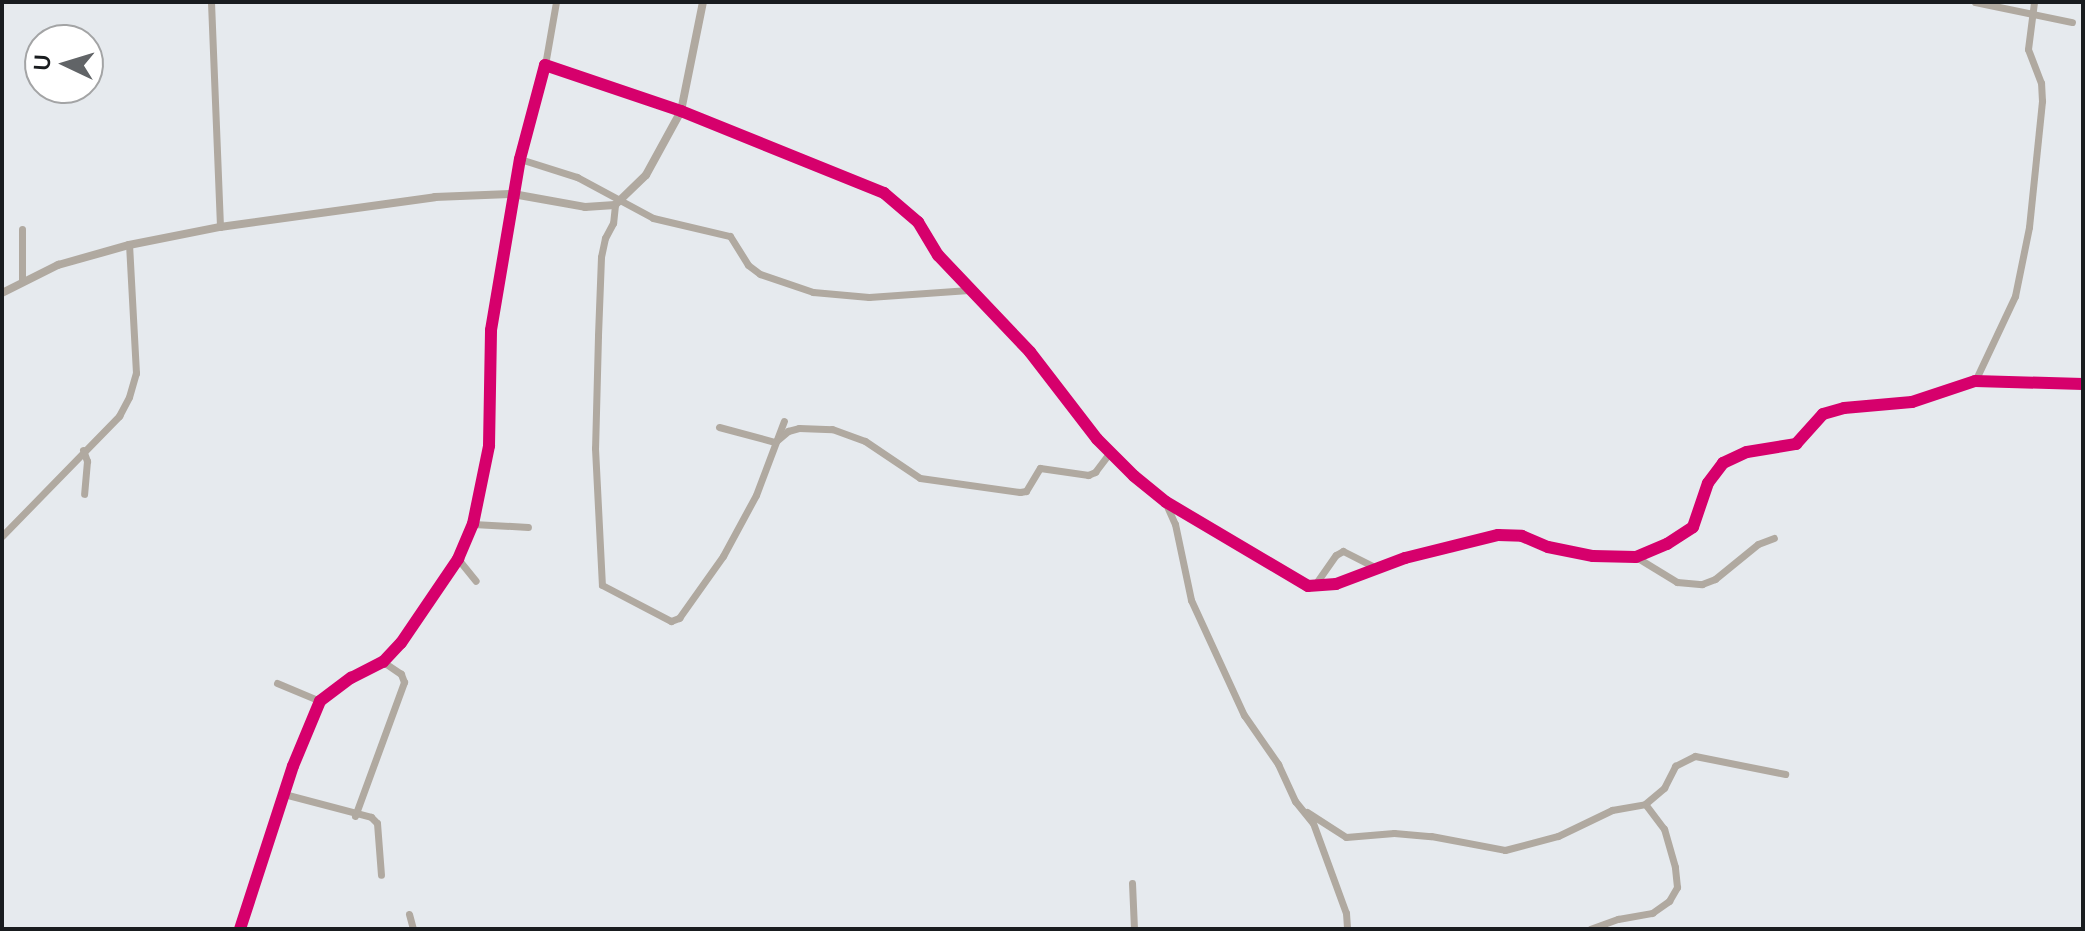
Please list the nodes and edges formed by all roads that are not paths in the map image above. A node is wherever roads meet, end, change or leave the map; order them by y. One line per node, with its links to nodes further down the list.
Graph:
1 (211, 2): 13 (street)
2 (556, 2): 8 (street)
3 (703, 2): 9 (street)
4 (1975, 2): 6 (street)
5 (2034, 2): 6 (street)
6 (2033, 13): 7 (street); 19 (street)
7 (2072, 22)
8 (545, 65): 9 (street); 10 (street)
9 (681, 111): 12 (street); 17 (street)
10 (520, 159): 11 (street); 12 (street)
11 (513, 194): 12 (street); 13 (street); 28 (street)
12 (618, 202): 17 (street); 23 (street)
13 (220, 227): 15 (street)
14 (22, 229): 16 (street)
15 (129, 245): 16 (street); 24 (street)
16 (22, 280): 18 (street)
17 (969, 290): 25 (street)
18 (2, 293)
19 (1975, 381): 20 (street); 32 (street)
20 (2083, 384)
21 (784, 421): 23 (street)
22 (719, 427): 23 (street)
23 (775, 442): 25 (street)
24 (83, 450): 26 (street); 30 (street)
25 (1110, 452): 27 (street)
26 (84, 494)
27 (1166, 502): 36 (street); 43 (street)
28 (473, 524): 29 (street); 33 (street)
29 (528, 527)
30 (2, 536)
31 (1774, 538): 32 (street)
32 (1636, 557): 34 (street)
33 (458, 559): 35 (street); 37 (street)
34 (1378, 569): 36 (street); 36 (street)
35 (476, 581)
36 (1314, 586)
37 (383, 662): 39 (street); 44 (street)
38 (277, 683): 39 (street)
39 (320, 701): 41 (street)
40 (1785, 774): 42 (street)
41 (284, 794): 44 (street); 48 (street)
42 (1645, 804): 43 (street); 52 (street)
43 (1307, 812): 51 (street)
44 (355, 816): 45 (street)
45 (381, 875)
46 (1132, 883): 50 (street)
47 (409, 914): 49 (street)
48 (240, 929)
49 (413, 929)
50 (1134, 929)
51 (1347, 929)
52 (1590, 929)

